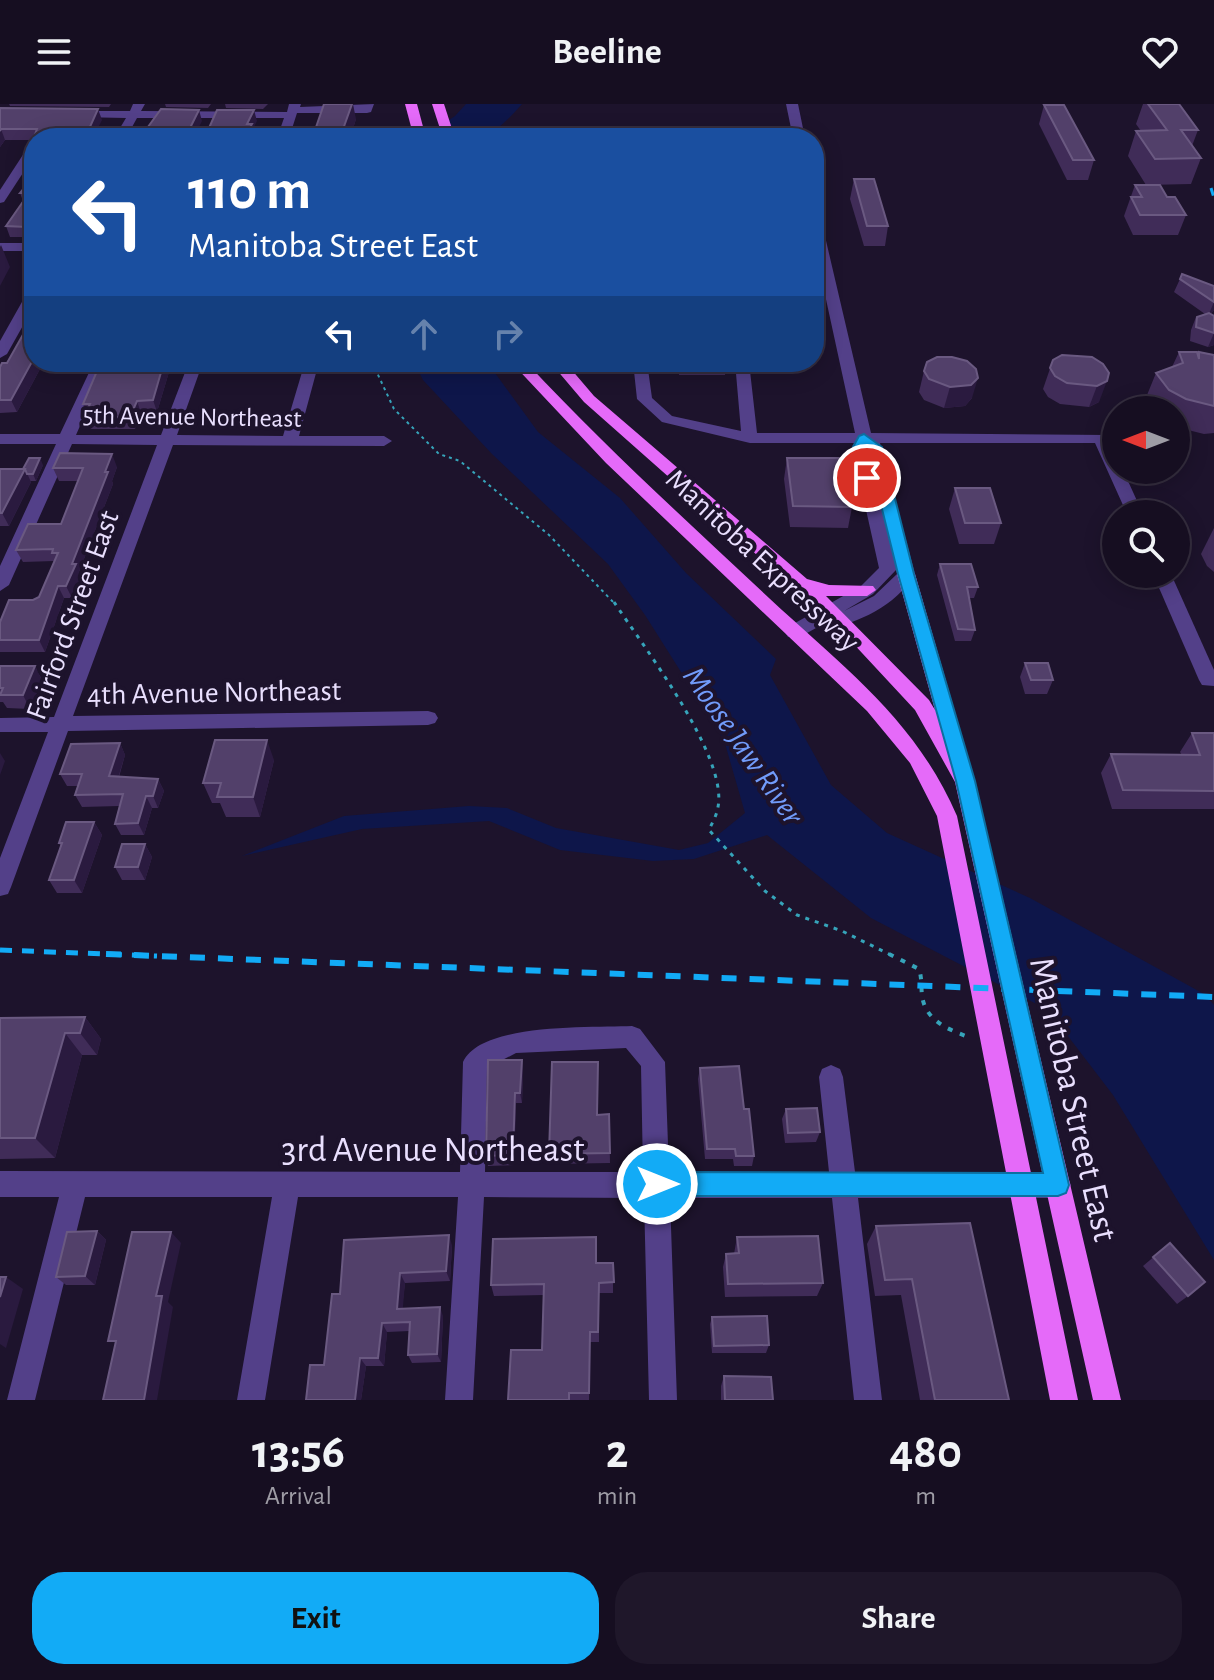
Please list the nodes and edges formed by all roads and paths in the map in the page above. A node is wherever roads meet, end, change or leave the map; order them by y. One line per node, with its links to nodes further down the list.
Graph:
1 (368, 104): 6 (street)
2 (411, 104): 10 (main road)
3 (792, 104): 12 (street)
4 (136, 109): 7 (street); 8 (street); 9 (street)
5 (439, 109): 11 (main road)
6 (293, 110): 8 (street)
7 (55, 114)
8 (214, 115)
9 (126, 128)
10 (417, 128)
11 (446, 128)
12 (797, 128)
13 (24, 162): 14 (street)
14 (0, 199)
15 (0, 247): 16 (street)
16 (24, 247)
17 (824, 273): 31 (street)
18 (24, 311): 19 (street)
19 (0, 354)
20 (96, 372): 30 (street)
21 (192, 372): 32 (street, Fairford Street East)
22 (309, 372): 34 (street)
23 (377, 372): 51 (path)
24 (527, 372): 42 (main road, Manitoba Expressway)
25 (566, 372): 37 (main road, Manitoba Expressway)
26 (641, 372): 28 (street)
27 (743, 372): 28 (street)
28 (750, 438): 31 (street)
29 (0, 439): 30 (street, 5th Avenue Northeast)
30 (66, 439): 32 (street, 5th Avenue Northeast); 38 (street)
31 (869, 439): 35 (street); 36 (street); 40 (street)
32 (167, 440): 34 (street, 5th Avenue Northeast); 46 (street, Fairford Street East)
33 (384, 441): 34 (street, 5th Avenue Northeast)
34 (289, 442)
35 (1129, 500)
36 (906, 574): 41 (street); 47 (main road)
37 (801, 582): 40 (main road); 41 (main road, Manitoba Expressway)
38 (0, 585)
39 (1168, 588): 43 (street)
40 (867, 590): 41 (street)
41 (836, 614): 42 (street); 47 (main road, Manitoba Expressway)
42 (794, 632): 49 (main road, Manitoba Expressway)
43 (1209, 680)
44 (428, 718): 46 (street, 4th Avenue Northeast)
45 (0, 725): 46 (street, 4th Avenue Northeast)
46 (61, 725): 50 (street, Fairford Street East)
47 (965, 781): 48 (main road, Manitoba Expressway)
48 (972, 814): 59 (main road, Manitoba Street East)
49 (947, 816): 51 (main road, Manitoba Street East)
50 (0, 887)
51 (996, 1049): 58 (main road, Manitoba Street East)
52 (831, 1077): 57 (street)
53 (0, 1184): 54 (street, 3rd Avenue Northeast)
54 (75, 1184): 55 (street, 3rd Avenue Northeast); 61 (street)
55 (287, 1184): 60 (street, 3rd Avenue Northeast); 62 (street)
56 (657, 1184): 57 (street, 3rd Avenue Northeast); 60 (street, 3rd Avenue Northeast); 60 (street); 64 (street)
57 (844, 1184): 58 (street, 3rd Avenue Northeast); 65 (street)
58 (1020, 1185): 59 (street, 3rd Avenue Northeast); 66 (main road, Manitoba Street East)
59 (1058, 1185): 67 (main road, Manitoba Street East)
60 (472, 1186): 63 (street)
61 (21, 1400)
62 (251, 1400)
63 (459, 1400)
64 (663, 1400)
65 (868, 1400)
66 (1064, 1400)
67 (1107, 1400)

